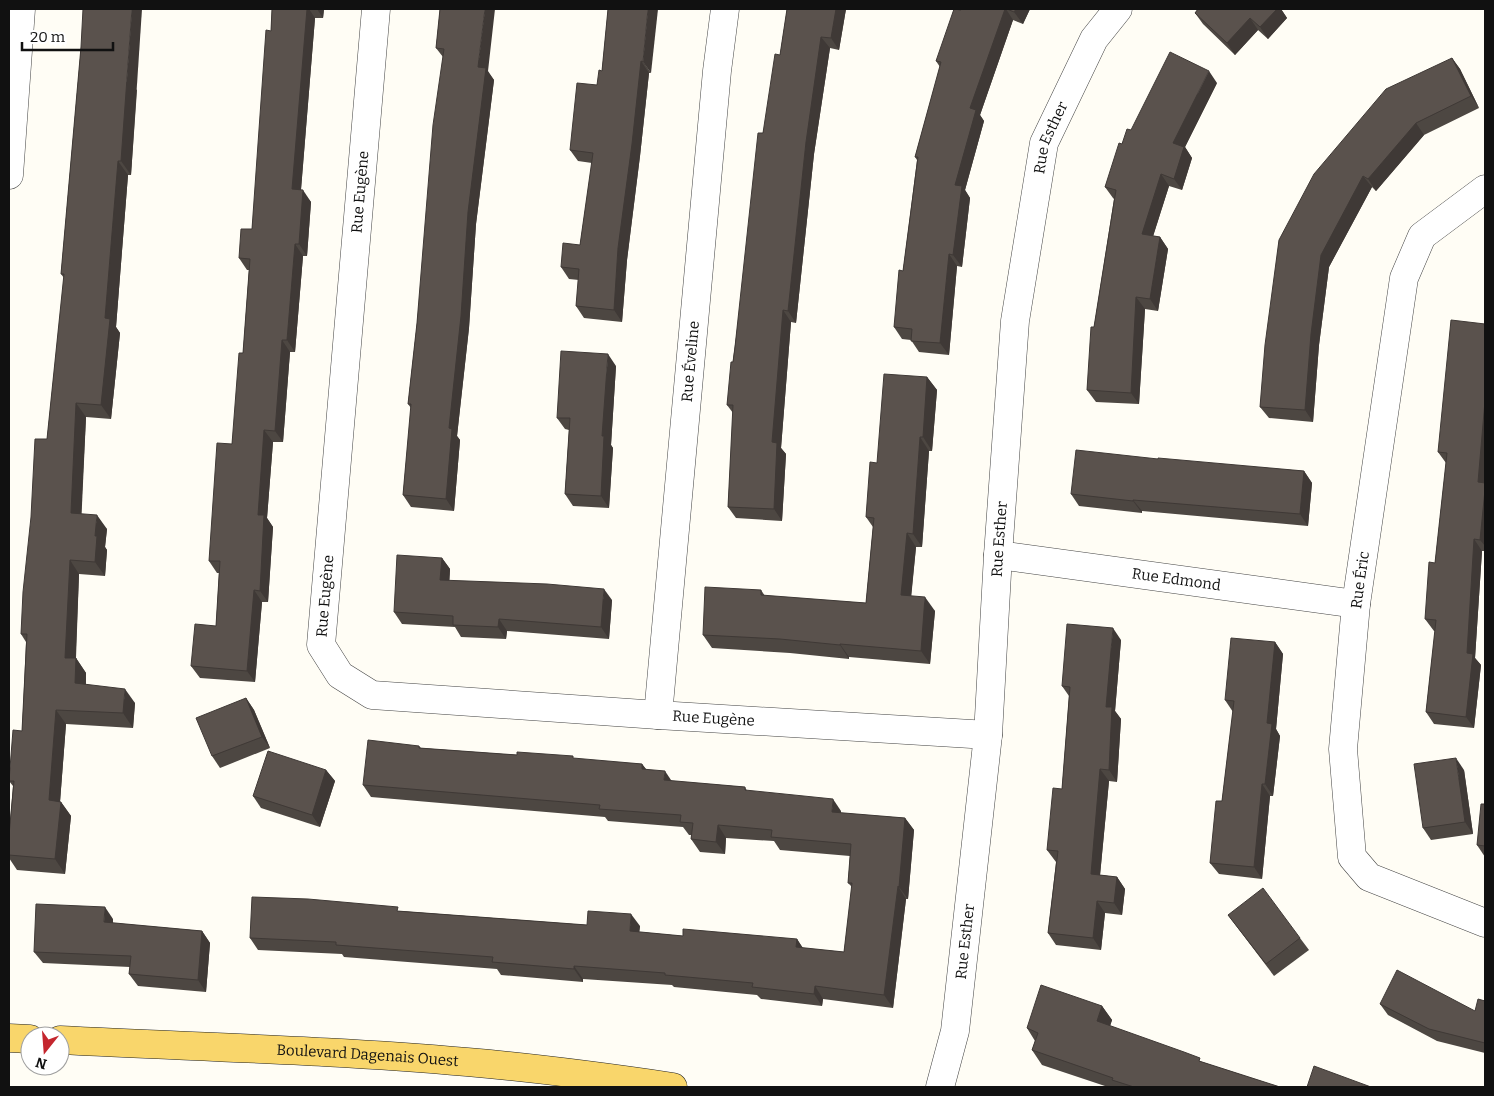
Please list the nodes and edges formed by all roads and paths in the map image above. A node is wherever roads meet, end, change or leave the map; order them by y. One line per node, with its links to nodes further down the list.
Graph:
1 (21, 9): 5 (street)
2 (376, 9): 9 (street, Rue Eugène)
3 (726, 9): 9 (street, Rue Éveline)
4 (1118, 9): 7 (street, Rue Esther)
5 (9, 176)
6 (1485, 189): 8 (street, Rue Éric)
7 (998, 555): 8 (street, Rue Edmond); 10 (street, Rue Esther)
8 (1356, 604): 11 (street, Rue Éric)
9 (658, 715): 10 (street, Rue Eugène)
10 (988, 735): 14 (street, Rue Esther)
11 (1485, 923)
12 (70, 1041): 13 (main road, Boulevard Dagenais Ouest)
13 (673, 1087)
14 (940, 1087)

